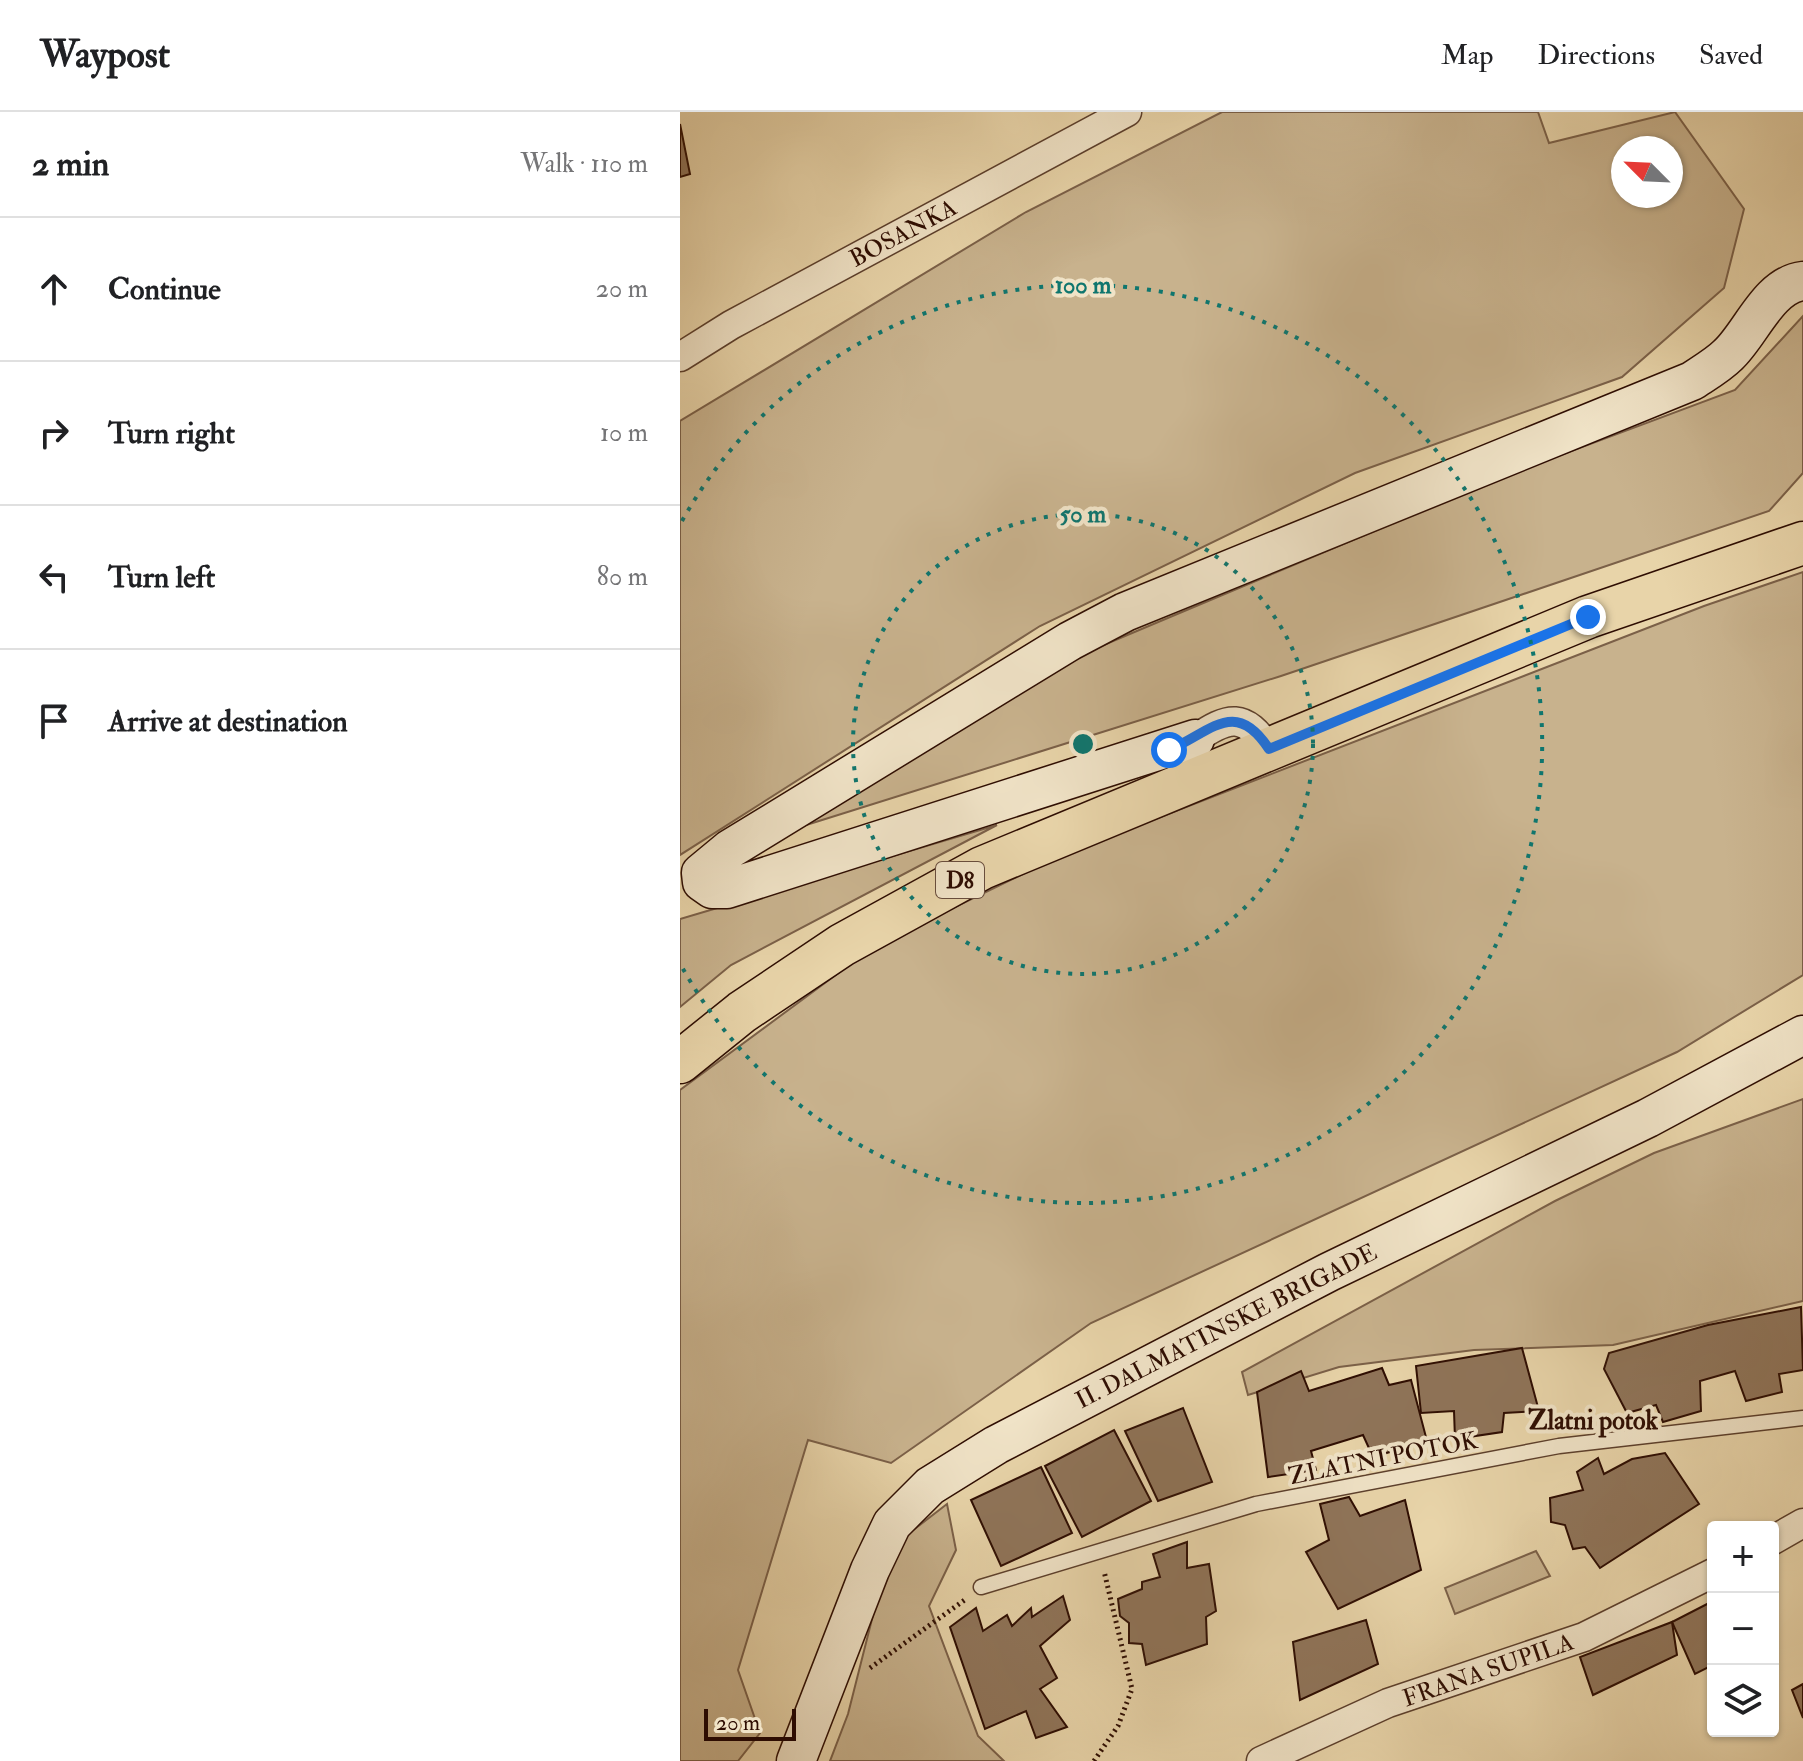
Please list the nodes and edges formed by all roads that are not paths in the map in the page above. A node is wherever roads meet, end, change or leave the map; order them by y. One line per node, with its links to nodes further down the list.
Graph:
1 (1127, 112): 3 (street, BOSANKA)
2 (1803, 281): 5 (street)
3 (680, 357)
4 (1803, 543): 6 (main road, D8)
5 (1195, 739): 6 (street)
6 (1269, 749): 8 (main road, D8)
7 (1803, 1035): 14 (street, II. DALMATINSKE BRIGADE)
8 (680, 1062)
9 (1803, 1418): 13 (lane, ZLATNI POTOK)
10 (1803, 1523): 11 (street)
11 (1779, 1537)
12 (1707, 1576): 15 (street, FRANA SUPILA)
13 (981, 1587)
14 (796, 1761)
15 (1261, 1761)

